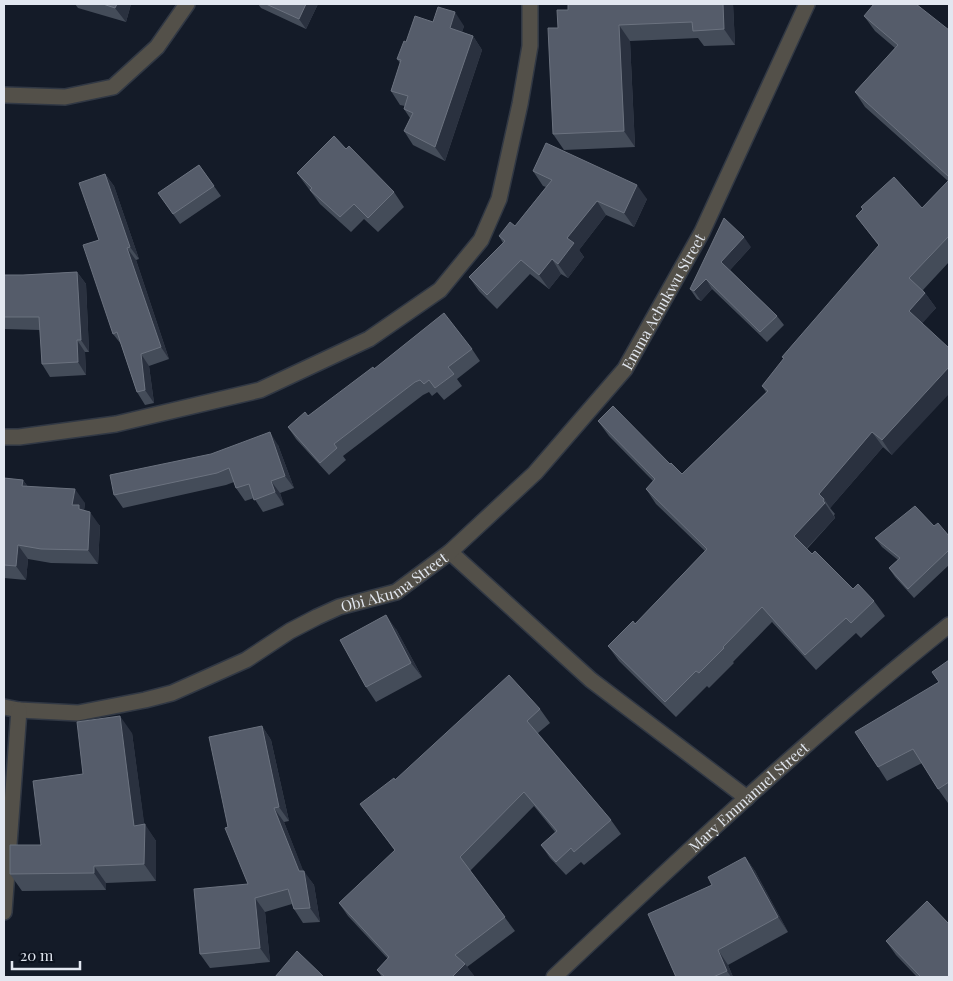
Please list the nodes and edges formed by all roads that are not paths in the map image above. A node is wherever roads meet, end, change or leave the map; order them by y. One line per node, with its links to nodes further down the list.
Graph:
1 (187, 4): 4 (street)
2 (530, 4): 5 (street)
3 (807, 4): 6 (street, Emma Achukwu Street)
4 (4, 95)
5 (4, 437)
6 (450, 552): 9 (street, Obi Akuma Street); 10 (street, Obi Akuma Street)
7 (949, 625): 10 (street, Mary Emmanuel Street)
8 (4, 707): 9 (street, Obi Akuma Street)
9 (19, 710): 11 (street)
10 (747, 798): 12 (street, Mary Emmanuel Street)
11 (4, 912)
12 (554, 977)

